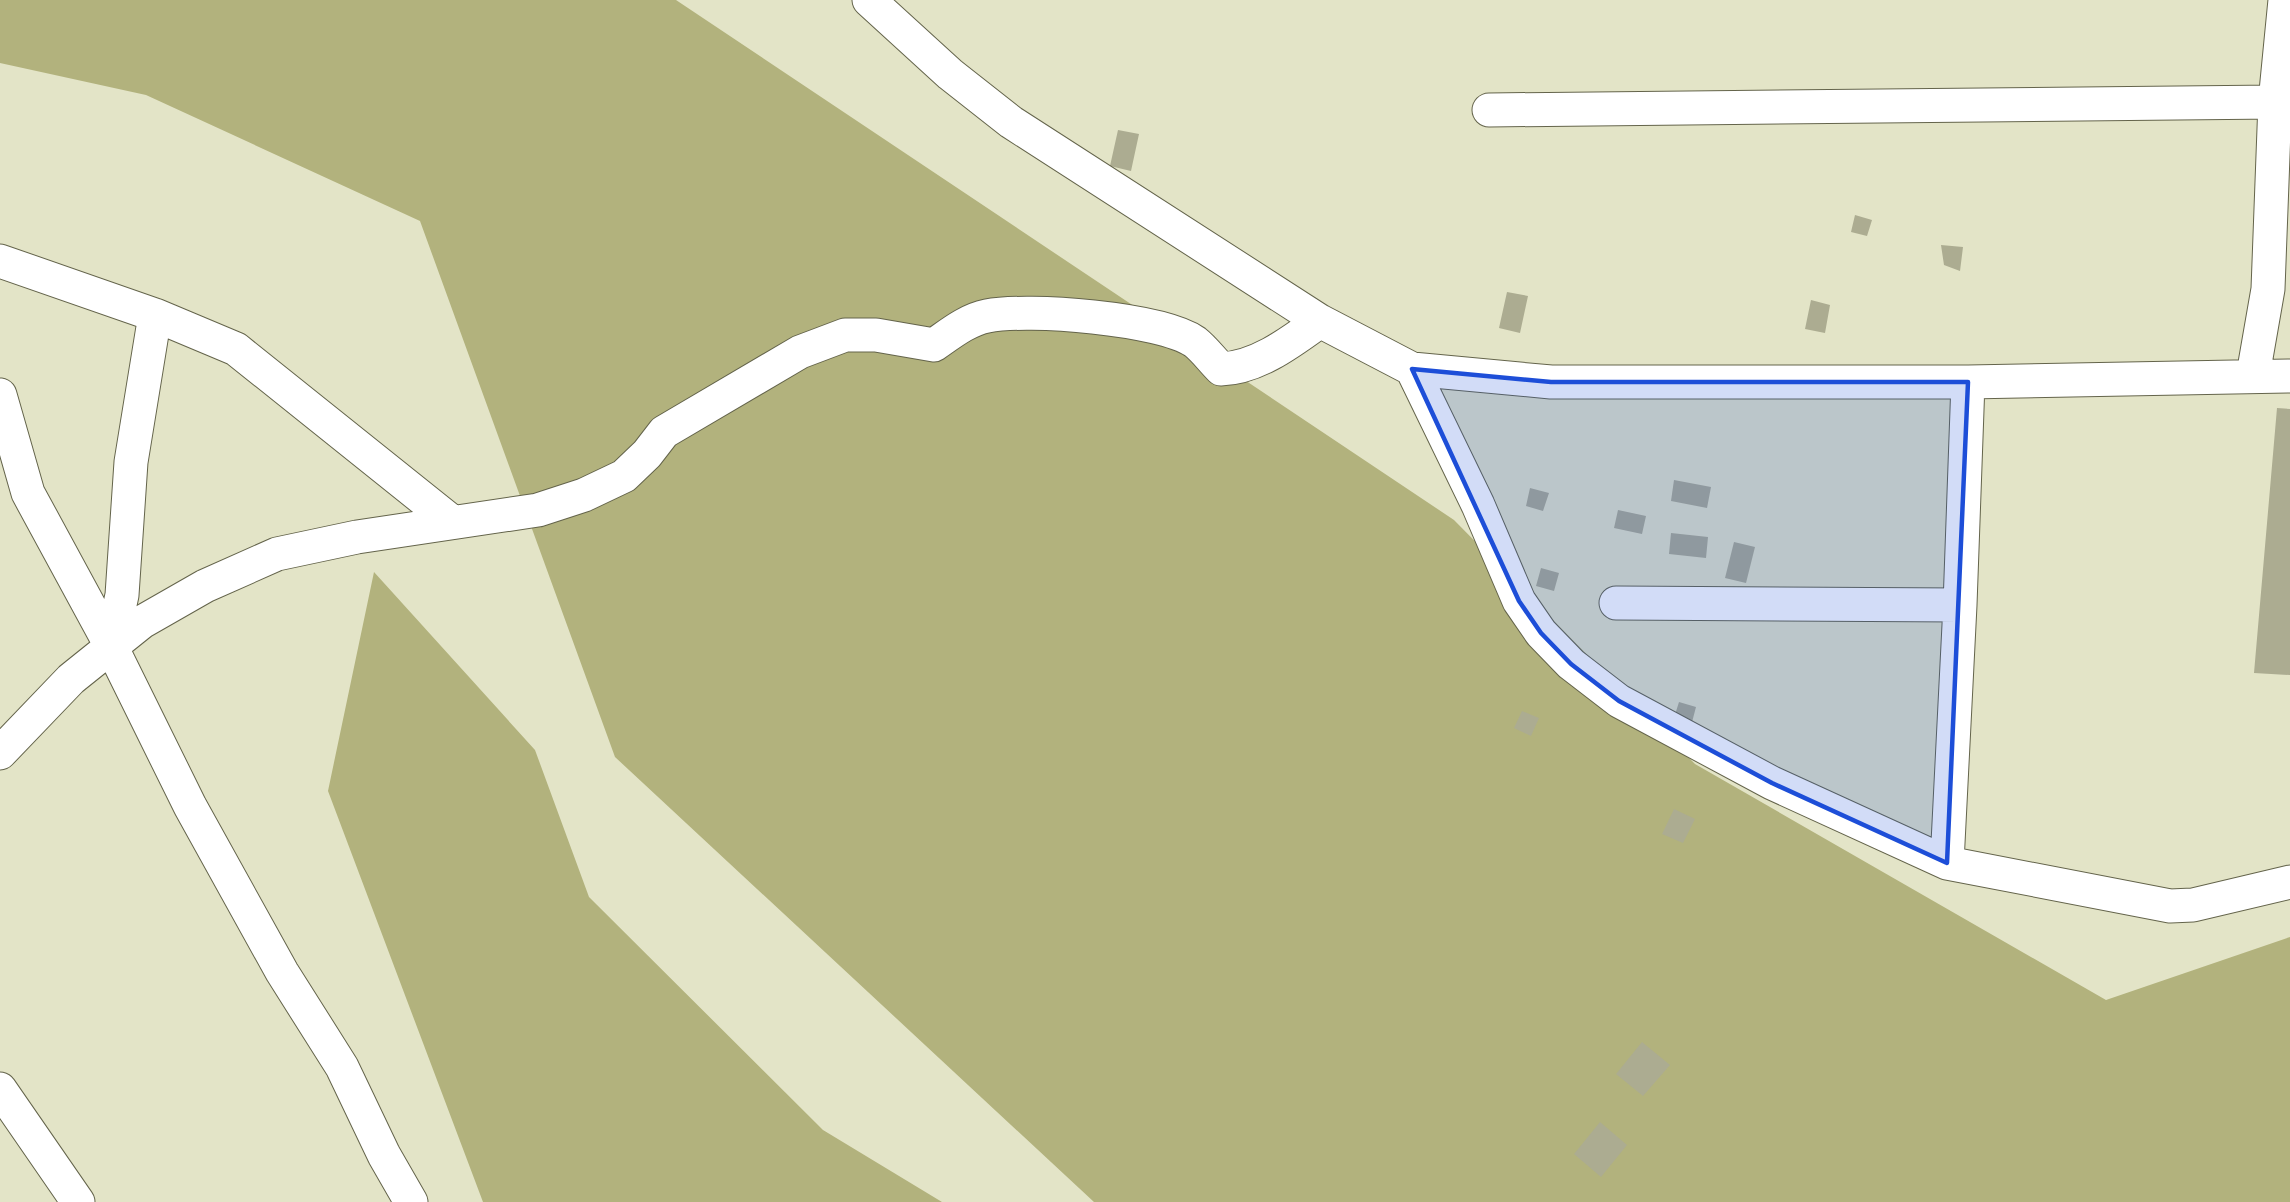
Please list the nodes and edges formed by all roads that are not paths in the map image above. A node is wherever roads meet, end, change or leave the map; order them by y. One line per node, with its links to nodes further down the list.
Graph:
1 (869, 0): 7 (street)
2 (2285, 0): 3 (street)
3 (2275, 102): 4 (street); 9 (street)
4 (1489, 110)
5 (0, 261): 6 (street)
6 (154, 315): 13 (street); 16 (street)
7 (1320, 321): 8 (street); 13 (street)
8 (1412, 369): 11 (street); 18 (street)
9 (2253, 375): 10 (street); 11 (street)
10 (2290, 376)
11 (1968, 382): 15 (street)
12 (0, 395): 16 (street)
13 (452, 522): 16 (street)
14 (1616, 603): 15 (street)
15 (1960, 604): 18 (street)
16 (111, 646): 17 (street); 22 (street)
17 (0, 753)
18 (1947, 863): 19 (street)
19 (2290, 882)
20 (0, 1089): 21 (street)
21 (78, 1202)
22 (411, 1202)

